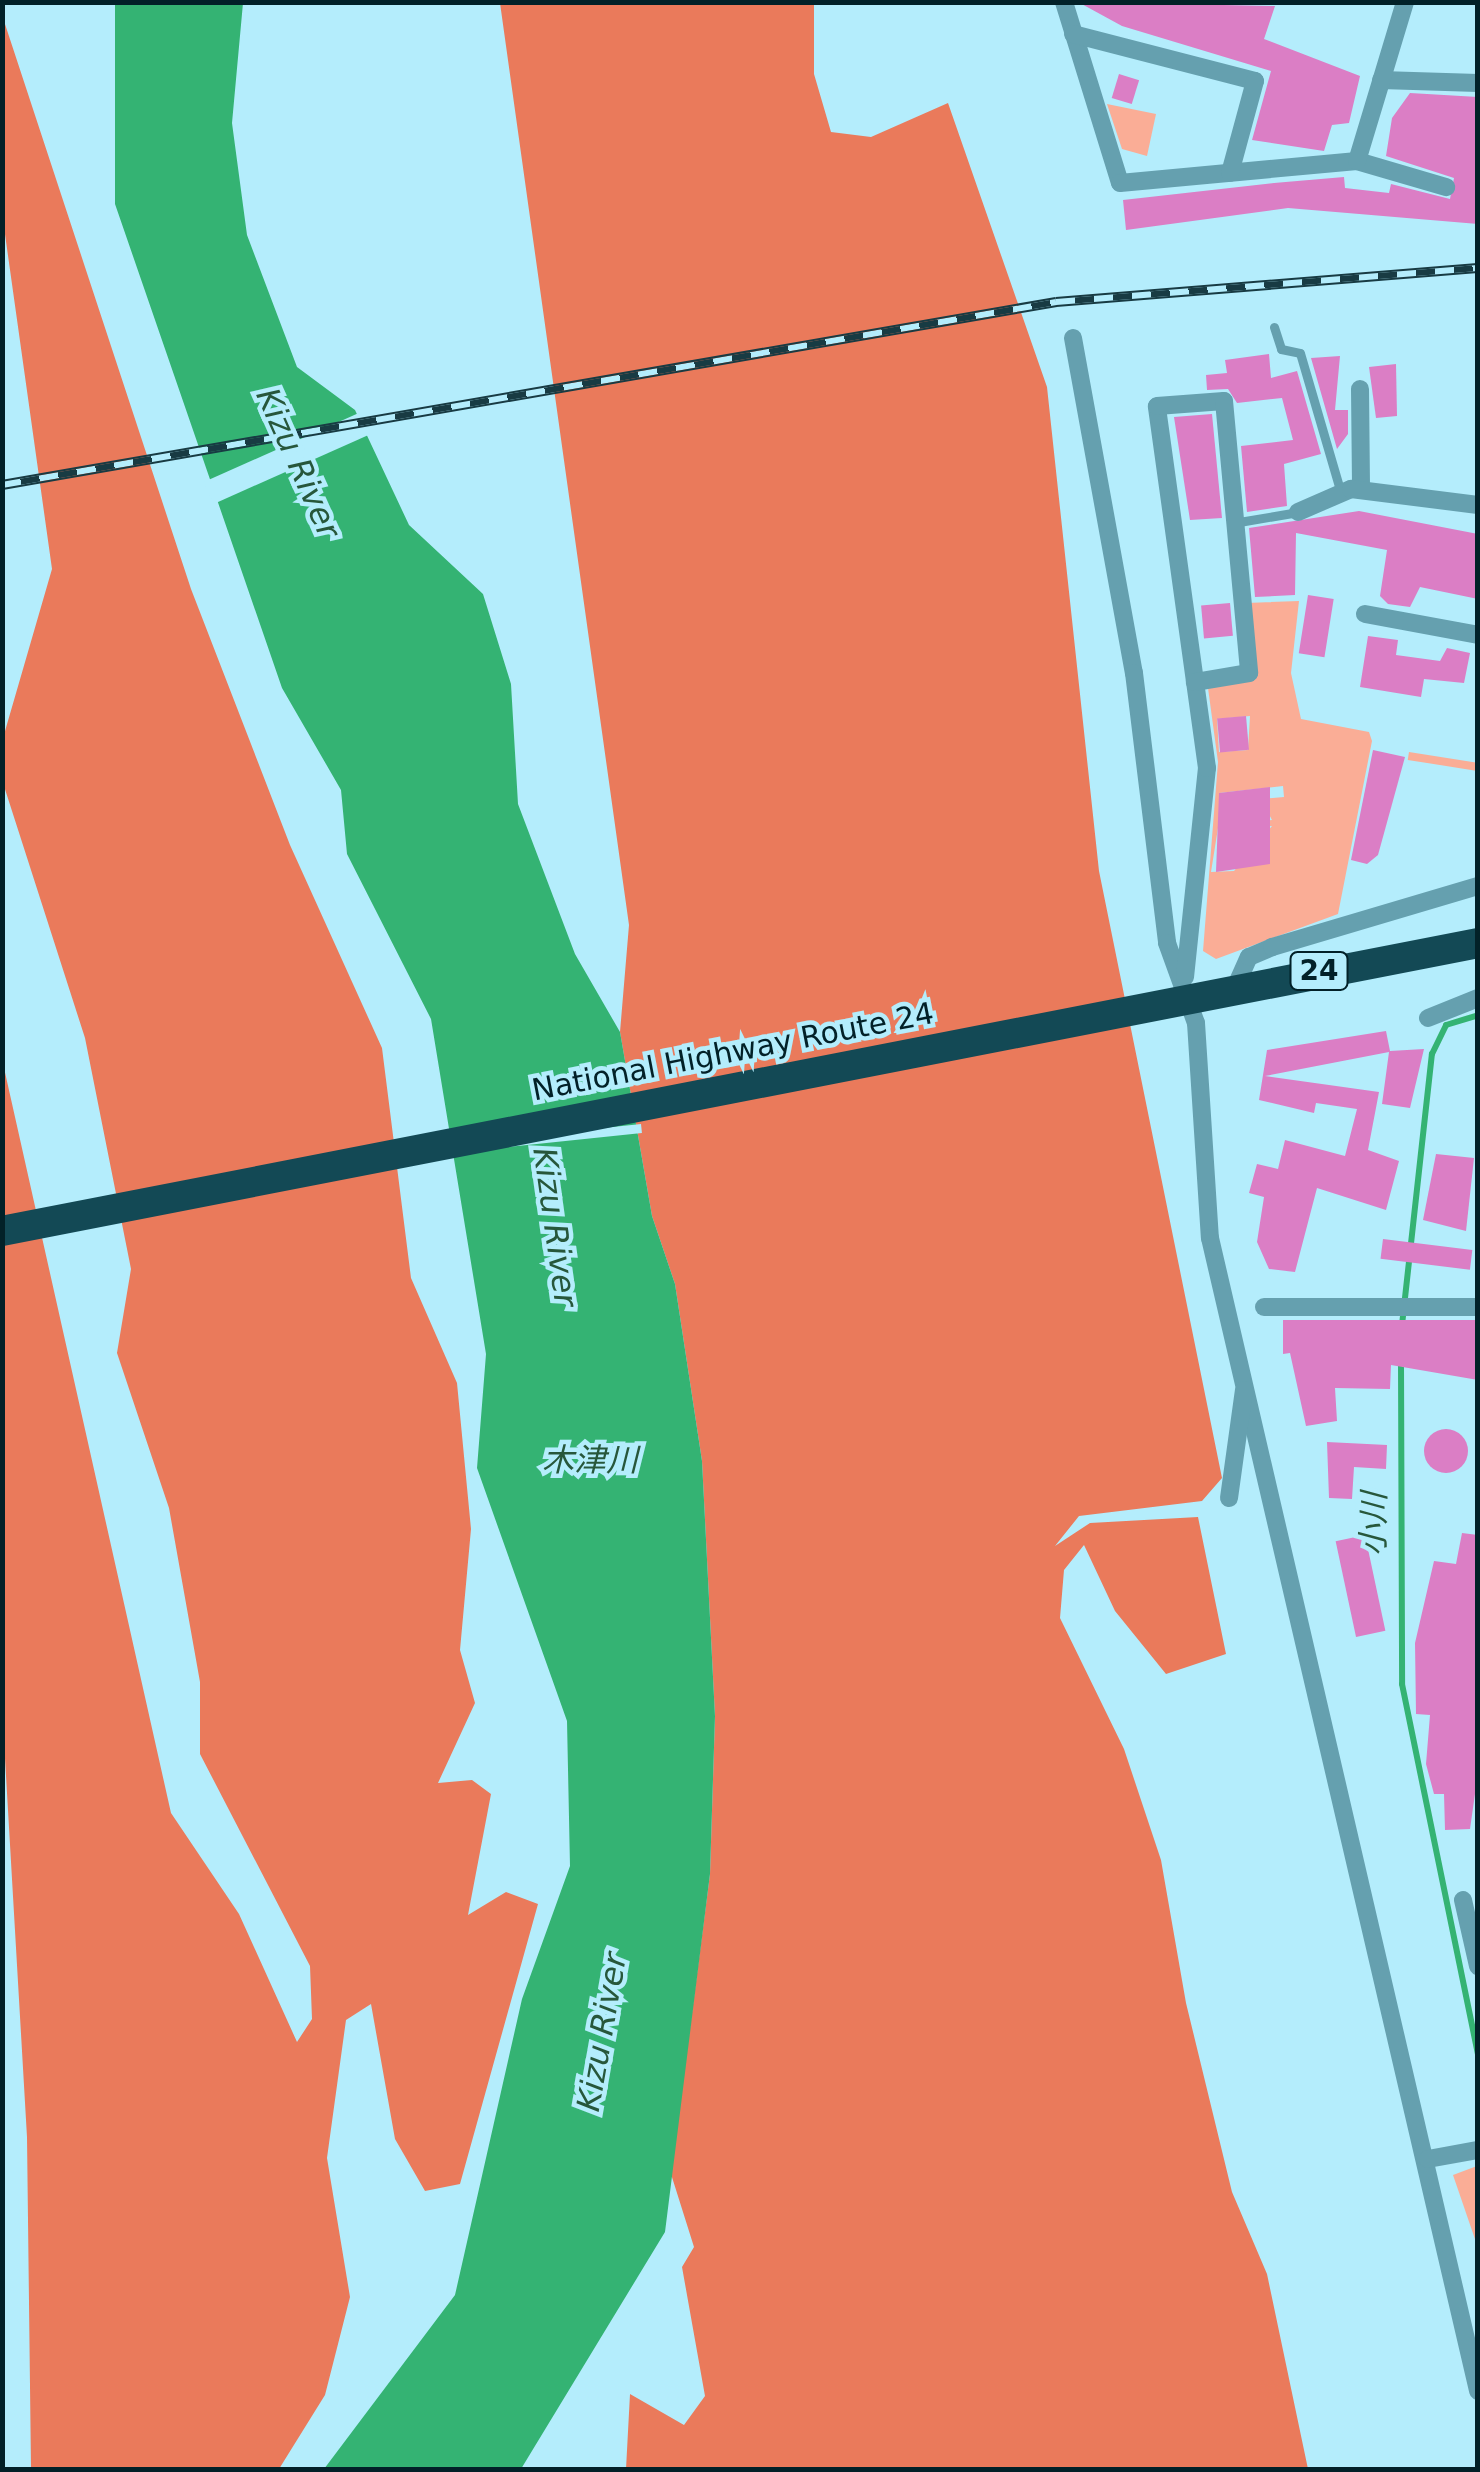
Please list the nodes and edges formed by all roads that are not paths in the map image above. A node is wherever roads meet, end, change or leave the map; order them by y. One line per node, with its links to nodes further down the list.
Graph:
1 (1064, 2): 3 (street)
2 (1406, 2): 4 (street)
3 (1073, 34): 7 (street); 7 (street)
4 (1381, 80): 5 (street); 6 (street)
5 (1478, 83)
6 (1357, 160): 7 (street); 8 (street)
7 (1230, 173)
8 (1446, 186)
9 (1274, 327): 12 (lane)
10 (1073, 338): 23 (street)
11 (1360, 389): 13 (street)
12 (1340, 490): 13 (street); 15 (street)
13 (1361, 490): 14 (street)
14 (1478, 505)
15 (1298, 512): 16 (lane)
16 (1239, 522): 19 (street); 19 (street)
17 (1365, 614): 18 (street)
18 (1478, 635)
19 (1195, 682): 23 (street)
20 (1478, 886): 22 (street)
21 (1478, 943): 22 (highway, National Highway Route 24 / 24)
22 (1235, 988): 23 (highway, National Highway Route 24 / 24)
23 (1179, 994): 26 (highway, National Highway Route 24 / 24); 29 (street)
24 (1478, 998): 25 (street)
25 (1428, 1018)
26 (2, 1230)
27 (1264, 1306): 28 (street)
28 (1478, 1308)
29 (1245, 1380): 30 (street); 34 (street)
30 (1230, 1498)
31 (1463, 1900): 32 (street)
32 (1478, 1966)
33 (1478, 2150): 34 (street)
34 (1428, 2160): 35 (street)
35 (1478, 2391)

